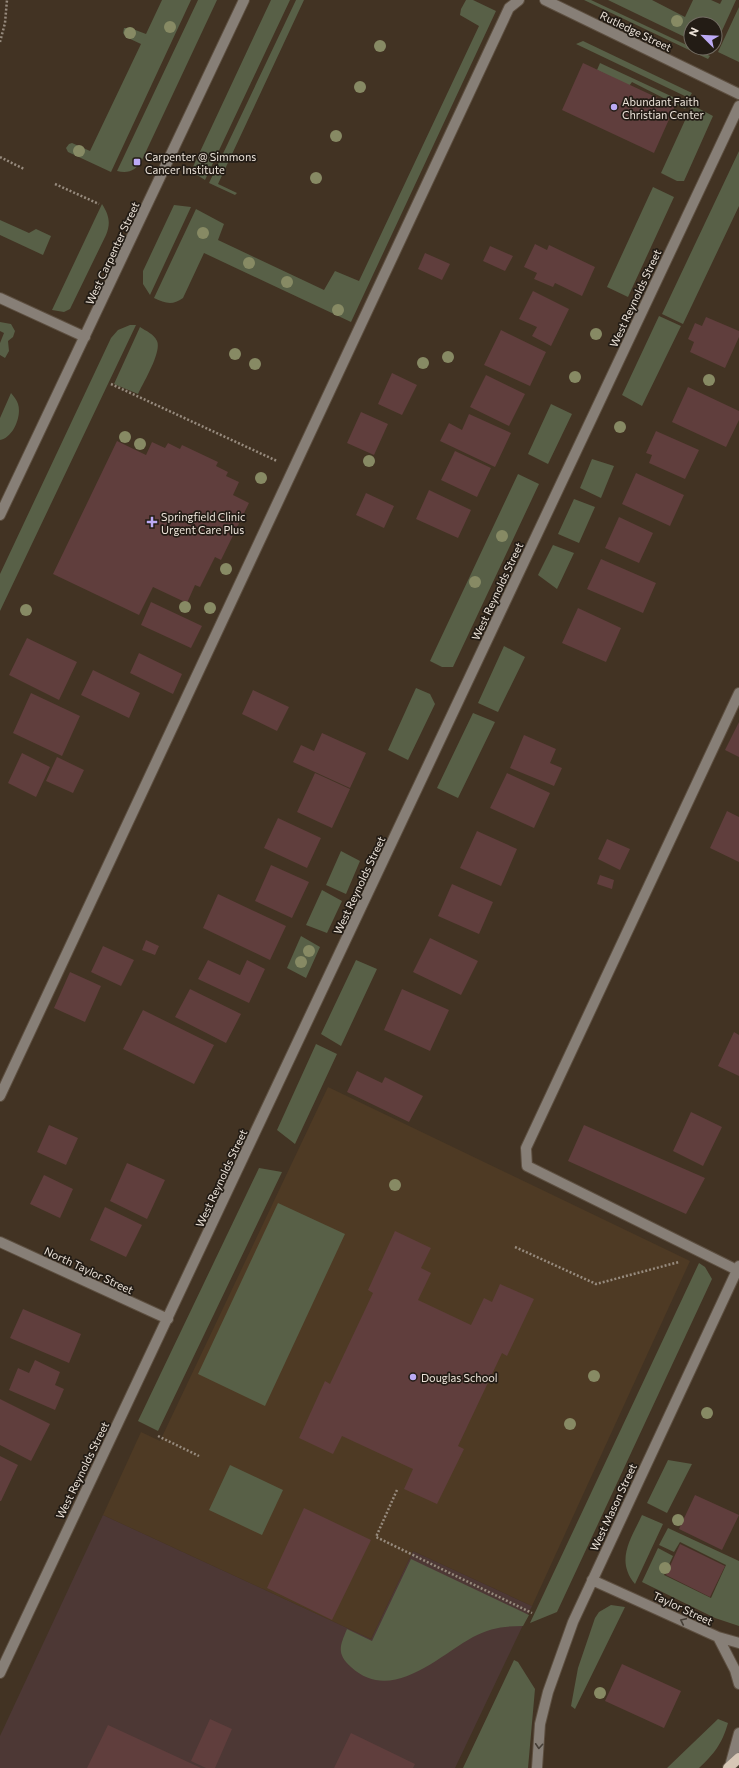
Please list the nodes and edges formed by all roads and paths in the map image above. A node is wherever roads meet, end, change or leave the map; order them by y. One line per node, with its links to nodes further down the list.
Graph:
1 (7, 0): 5 (path)
2 (244, 0): 13 (street, West Carpenter Street)
3 (519, 0): 15 (street)
4 (545, 0): 6 (street, Rutledge Street)
5 (0, 42)
6 (739, 94)
7 (739, 106): 23 (street, West Reynolds Street)
8 (0, 157): 9 (path)
9 (24, 169)
10 (55, 184): 11 (path)
11 (99, 204)
12 (0, 298): 13 (street)
13 (85, 337): 16 (street, West Carpenter Street)
14 (111, 384): 15 (path)
15 (294, 469): 18 (street)
16 (0, 515)
17 (739, 693): 22 (street)
18 (0, 1096)
19 (0, 1242): 23 (street, North Taylor Street)
20 (515, 1247): 21 (path)
21 (663, 1267)
22 (738, 1268): 27 (street, West Mason Street)
23 (168, 1319): 31 (street, West Reynolds Street)
24 (158, 1436): 25 (path)
25 (199, 1456)
26 (397, 1490): 28 (path)
27 (592, 1580): 29 (street, Taylor Street, one-way to 27); 36 (street, West Mason Street, one-way to 36)
28 (532, 1613)
29 (718, 1637): 30 (street); 32 (street, Taylor Street)
30 (739, 1643)
31 (0, 1673)
32 (739, 1684)
33 (739, 1733): 35 (street)
34 (739, 1758): 35 (main road)
35 (729, 1767)
36 (537, 1768)

